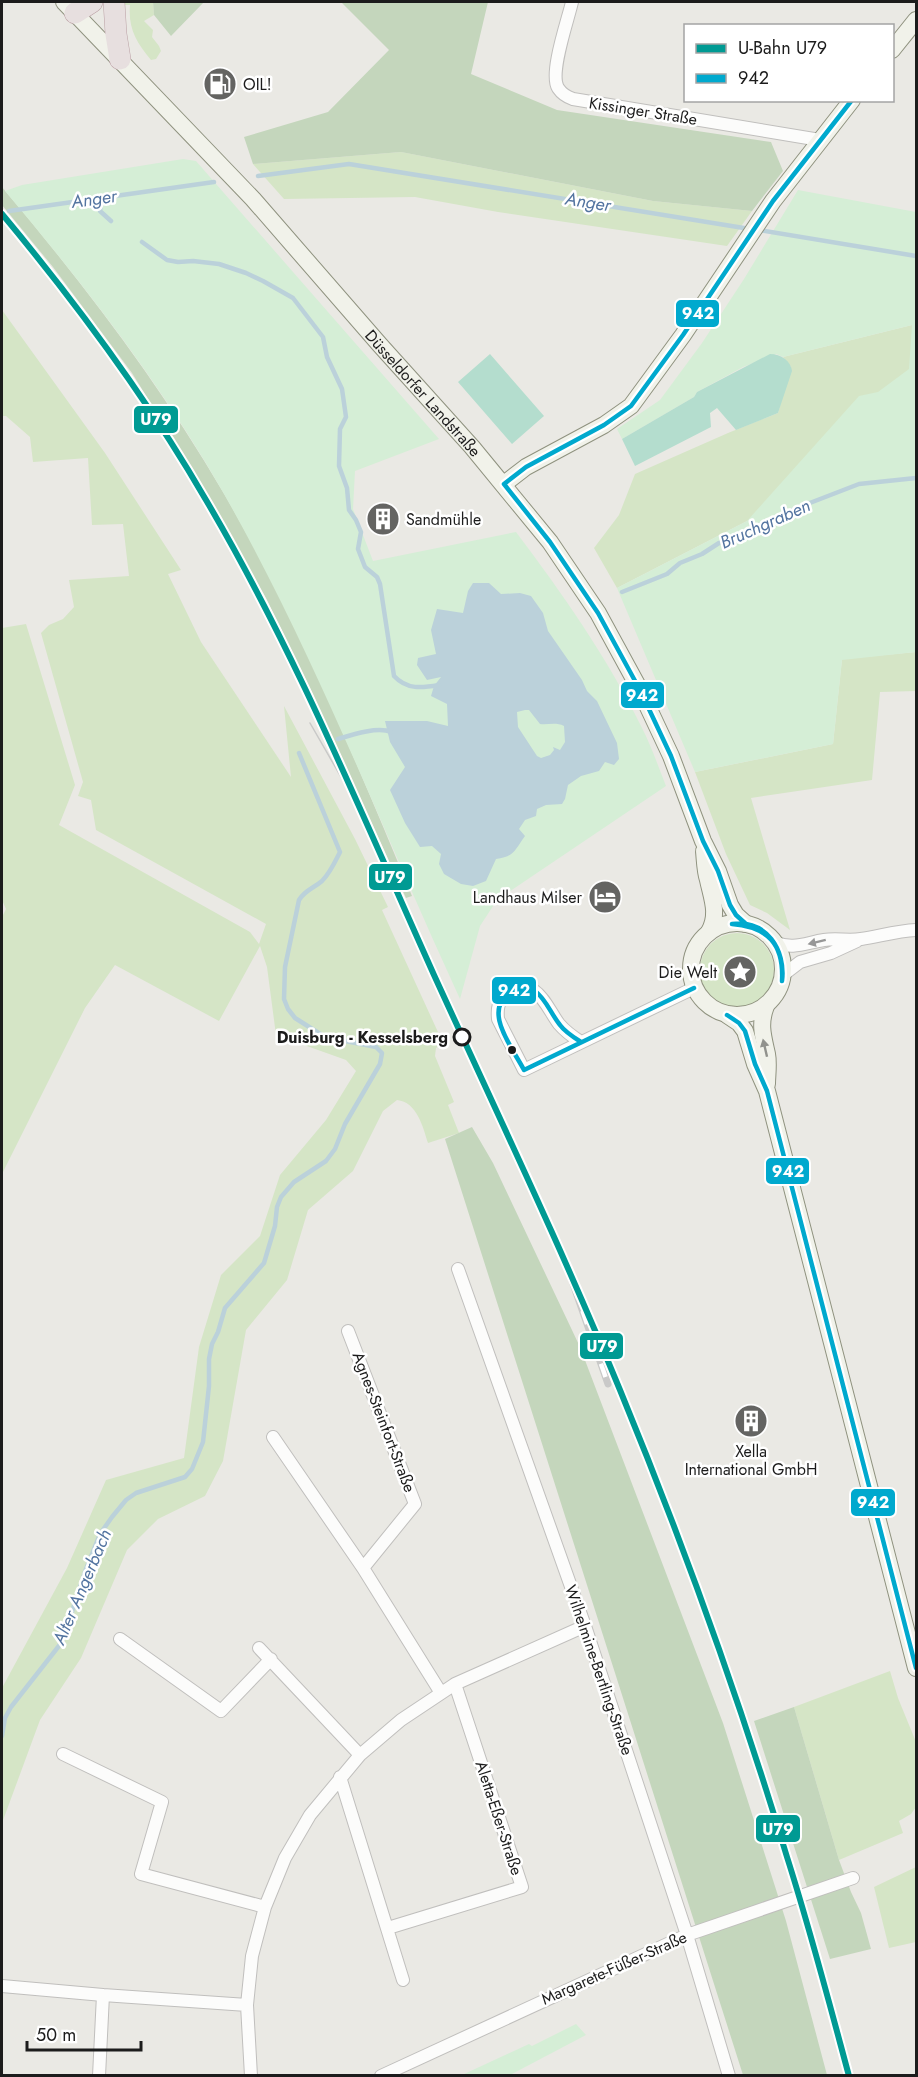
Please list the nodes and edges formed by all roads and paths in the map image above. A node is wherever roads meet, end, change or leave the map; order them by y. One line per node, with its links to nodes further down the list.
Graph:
1 (114, 2): 6 (highway)
2 (573, 2): 8 (street, Kissinger Straße)
3 (77, 5): 6 (main road, Düsseldorfer Landstraße)
4 (916, 20): 5 (main road)
5 (894, 48)
6 (120, 59): 9 (main road, Düsseldorfer Landstraße)
7 (850, 102): 8 (main road)
8 (820, 140): 9 (main road)
9 (504, 484): 10 (main road, Düsseldorfer Landstraße)
10 (703, 841): 11 (main road, Düsseldorfer Landstraße); 13 (main road, Düsseldorfer Landstraße)
11 (746, 924): 13 (main road); 15 (main road)
12 (916, 930): 14 (street)
13 (709, 932): 17 (main road)
14 (860, 939): 15 (street, one-way to 15); 16 (street)
15 (774, 942): 16 (main road)
16 (783, 975): 18 (main road)
17 (694, 987): 19 (main road); 20 (street)
18 (766, 1006): 19 (main road); 21 (main road, one-way to 18)
19 (727, 1015): 21 (main road)
20 (580, 1042): 20 (street)
21 (767, 1091): 30 (main road)
22 (458, 1269): 26 (street, Wilhelmine-Bertling-Straße)
23 (348, 1331): 25 (street, Agnes-Steinfort-Straße)
24 (273, 1437): 25 (street)
25 (363, 1568): 32 (street)
26 (585, 1626): 31 (street); 39 (street, Wilhelmine-Bertling-Straße)
27 (120, 1639): 29 (street)
28 (259, 1648): 29 (street)
29 (271, 1659): 34 (street)
30 (916, 1668)
31 (455, 1684): 32 (street); 38 (street, Aletta-Eßer-Straße)
32 (441, 1693): 34 (street)
33 (63, 1754): 37 (street)
34 (360, 1755): 35 (street)
35 (340, 1777): 37 (street); 38 (street)
36 (854, 1878): 39 (street, Margarete-Füßer-Straße)
37 (265, 1907): 43 (street)
38 (388, 1928): 40 (street)
39 (687, 1935): 46 (street, Margarete-Füßer-Straße); 47 (street, Wilhelmine-Bertling-Straße)
40 (404, 1980)
41 (2, 1986): 42 (street)
42 (104, 1995): 43 (street); 44 (street)
43 (247, 2005): 45 (street)
44 (99, 2076)
45 (251, 2076)
46 (381, 2076)
47 (729, 2076)

